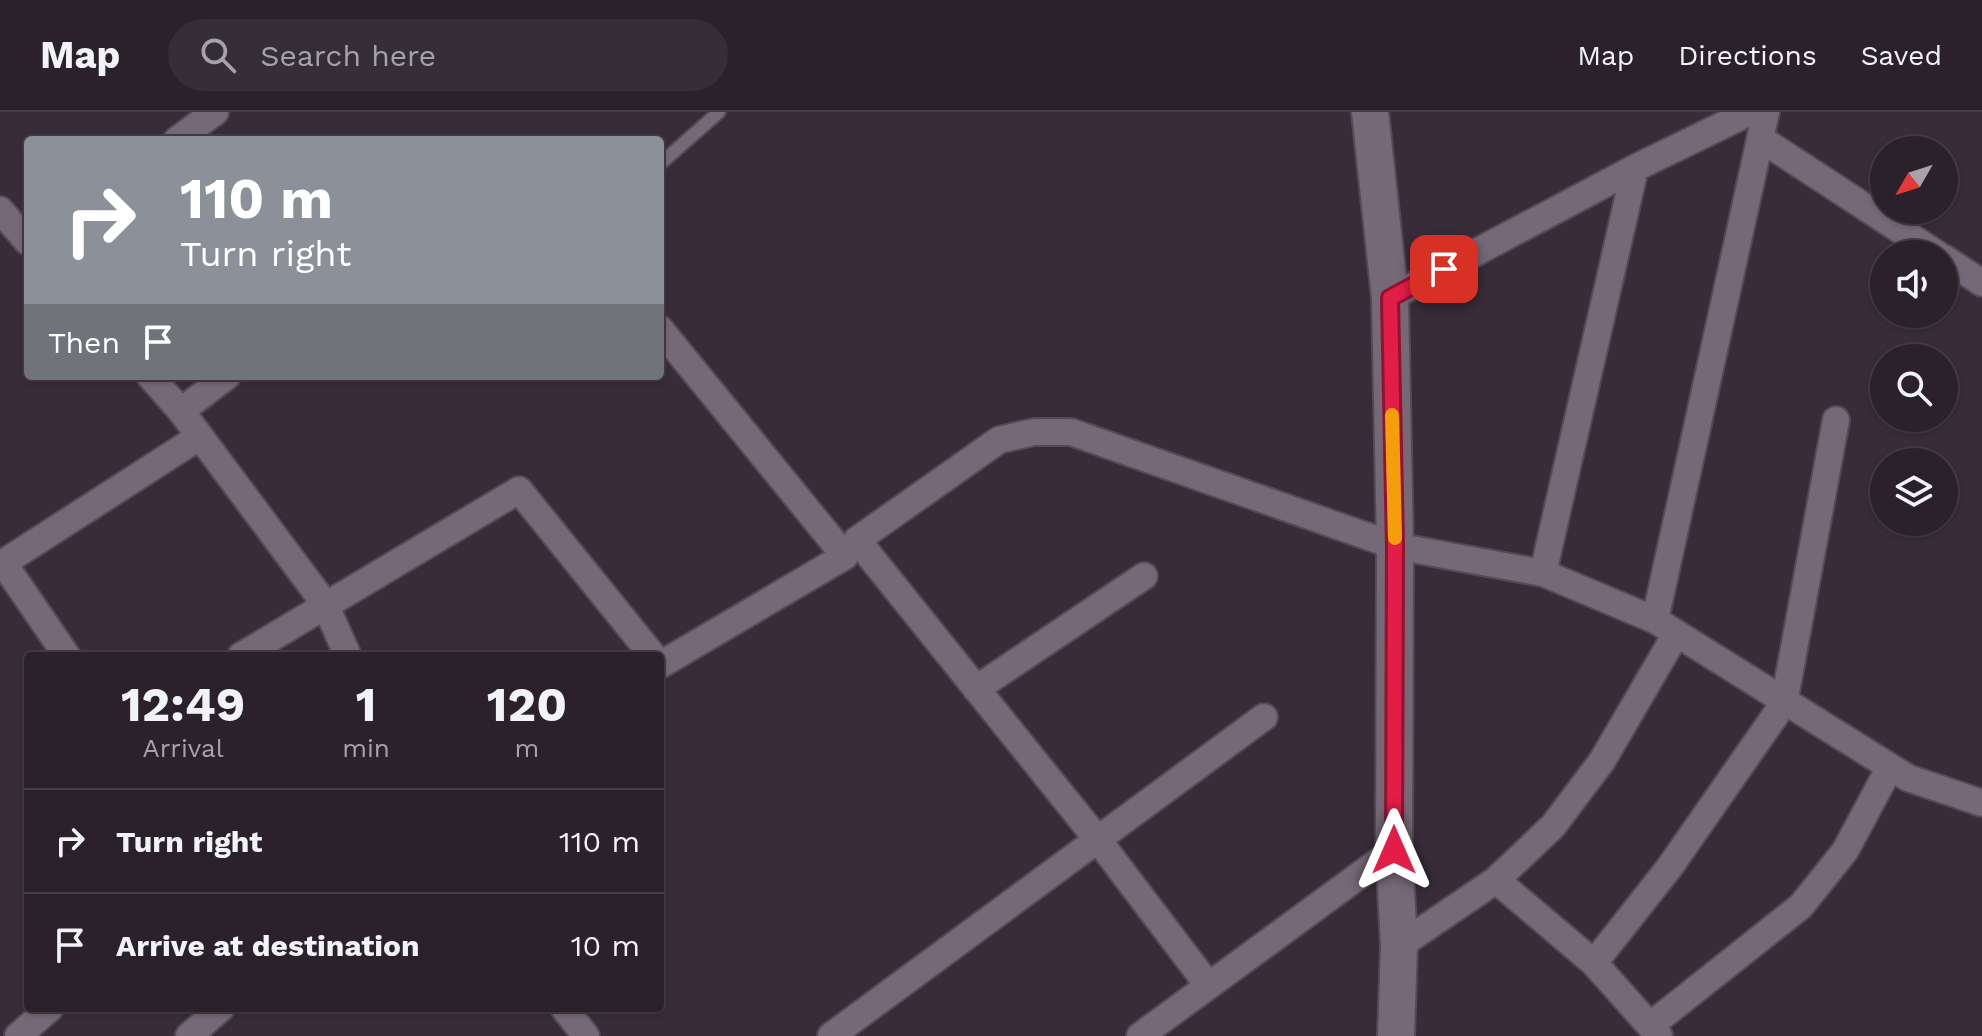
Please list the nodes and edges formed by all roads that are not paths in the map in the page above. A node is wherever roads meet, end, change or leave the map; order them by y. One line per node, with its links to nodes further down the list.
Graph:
1 (215, 112): 6 (street)
2 (719, 112): 8 (lane)
3 (1370, 112): 15 (street)
4 (1750, 112): 9 (street)
5 (1766, 112): 7 (street)
6 (182, 136)
7 (1761, 139): 12 (street); 28 (street)
8 (664, 160)
9 (1635, 168): 15 (street); 25 (street)
10 (0, 210): 11 (street)
11 (24, 237)
12 (1916, 240)
13 (1958, 267): 14 (street)
14 (1982, 283)
15 (1390, 298): 22 (street)
16 (664, 334): 23 (street)
17 (154, 380): 19 (street)
18 (222, 380): 19 (street)
19 (181, 411): 21 (street)
20 (1836, 420): 35 (street)
21 (199, 437): 24 (street); 27 (street)
22 (1395, 546): 23 (street); 25 (street); 40 (street)
23 (851, 548): 33 (street); 34 (street)
24 (2, 565): 29 (street)
25 (1543, 573): 28 (street)
26 (1144, 576): 34 (street)
27 (325, 604): 30 (street); 31 (street); 32 (street)
28 (1666, 627): 35 (street); 41 (street)
29 (64, 652)
30 (247, 652)
31 (346, 652)
32 (650, 652)
33 (664, 663)
34 (976, 689): 39 (street)
35 (1784, 703): 37 (street); 43 (street)
36 (1264, 717): 39 (street)
37 (1890, 767): 38 (street); 48 (street)
38 (1982, 803)
39 (1098, 840): 44 (street); 52 (street)
40 (1394, 850): 42 (street); 44 (street)
41 (1496, 880): 42 (street); 43 (street)
42 (1399, 946): 54 (street)
43 (1594, 963): 48 (street)
44 (1208, 985): 53 (street)
45 (45, 1012): 49 (street)
46 (216, 1012): 50 (street)
47 (567, 1012): 51 (street)
48 (1655, 1030)
49 (18, 1036)
50 (189, 1036)
51 (586, 1036)
52 (831, 1036)
53 (1140, 1036)
54 (1396, 1036)

